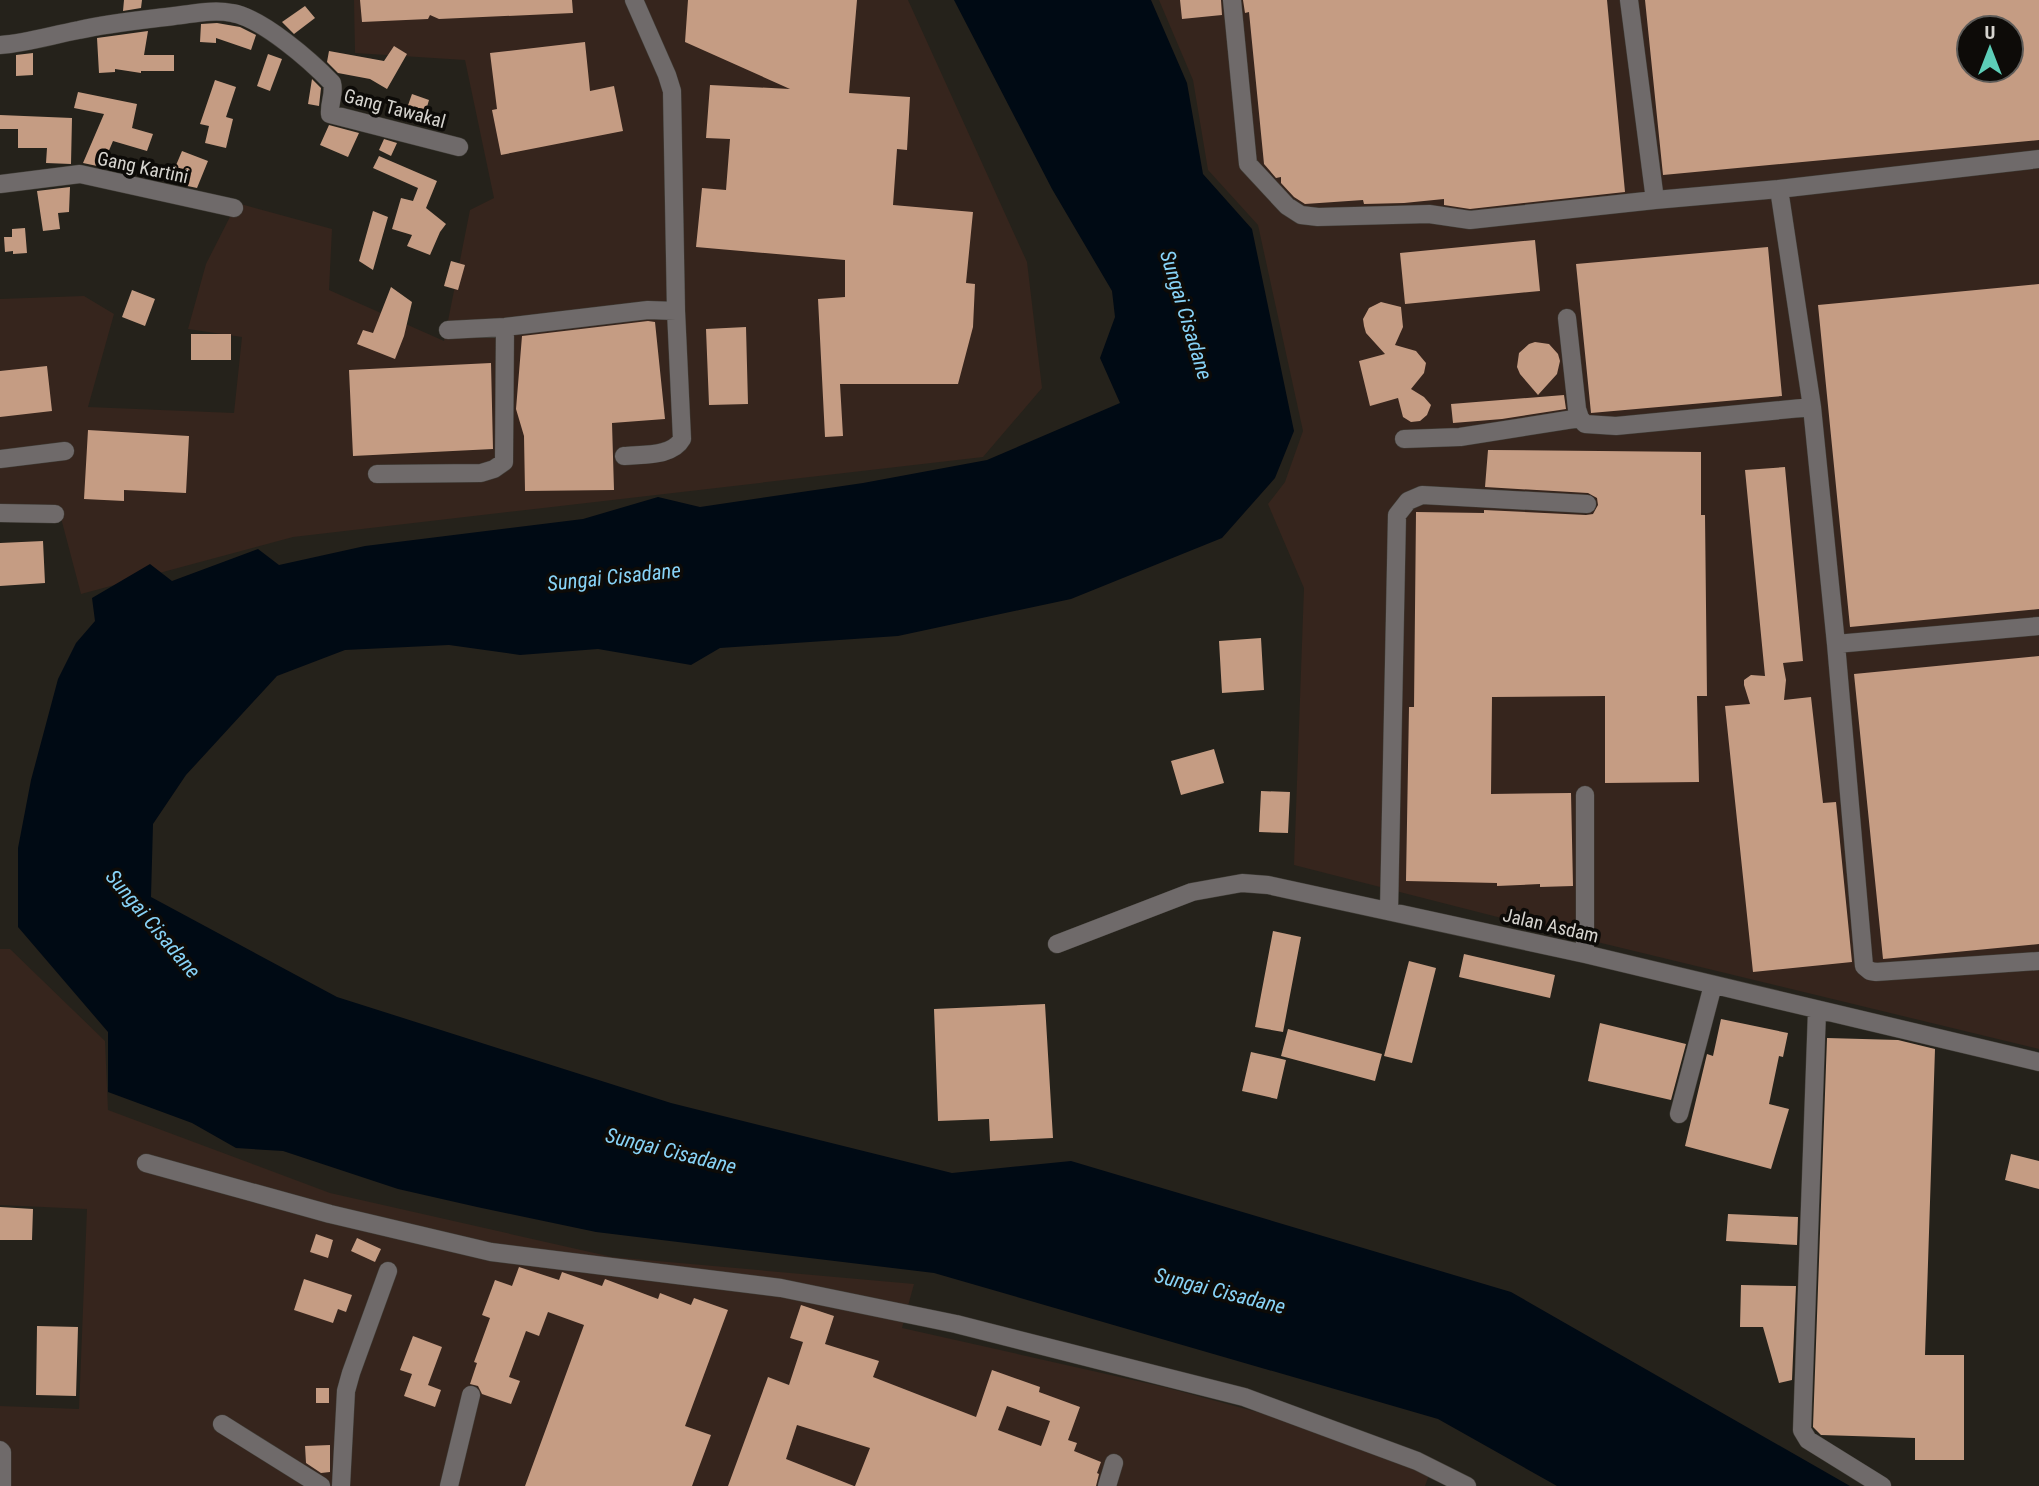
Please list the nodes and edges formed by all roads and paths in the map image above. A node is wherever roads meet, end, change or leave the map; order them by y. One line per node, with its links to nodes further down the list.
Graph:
1 (634, 0): 12 (street)
2 (1233, 0): 10 (street)
3 (1629, 0): 10 (street)
4 (234, 6): 5 (street, Gang Tawakal); 6 (street, Gang Tawakal)
5 (0, 45)
6 (459, 147)
7 (2039, 159): 9 (street)
8 (0, 184): 11 (street, Gang Kartini)
9 (1779, 189): 10 (street); 16 (street)
10 (1655, 200)
11 (234, 208)
12 (676, 311): 14 (street); 20 (street)
13 (1567, 318): 17 (street)
14 (505, 327): 15 (street); 22 (street)
15 (448, 330)
16 (1812, 407): 17 (street); 27 (street)
17 (1580, 418): 18 (street)
18 (1404, 439)
19 (65, 451): 21 (street)
20 (624, 456)
21 (0, 458)
22 (377, 474)
23 (1587, 504): 29 (street)
24 (0, 513): 25 (street)
25 (55, 514)
26 (2039, 626): 27 (street)
27 (1836, 644): 32 (street)
28 (1585, 795): 31 (street)
29 (1389, 911): 30 (street, Jalan Asdam); 31 (street, Jalan Asdam)
30 (1058, 944)
31 (1585, 954): 33 (street, Jalan Asdam)
32 (2039, 961)
33 (1713, 985): 34 (street, Jalan Asdam); 36 (street)
34 (1817, 1011): 35 (street, Jalan Asdam); 49 (street)
35 (2039, 1062)
36 (1679, 1114)
37 (146, 1163): 48 (street)
38 (388, 1271): 45 (street)
39 (471, 1395): 46 (street)
40 (222, 1423): 44 (street)
41 (0, 1451): 43 (street)
42 (1114, 1462): 47 (street)
43 (2, 1486)
44 (321, 1486)
45 (341, 1486)
46 (449, 1486)
47 (1107, 1486)
48 (1466, 1486)
49 (1882, 1486)

